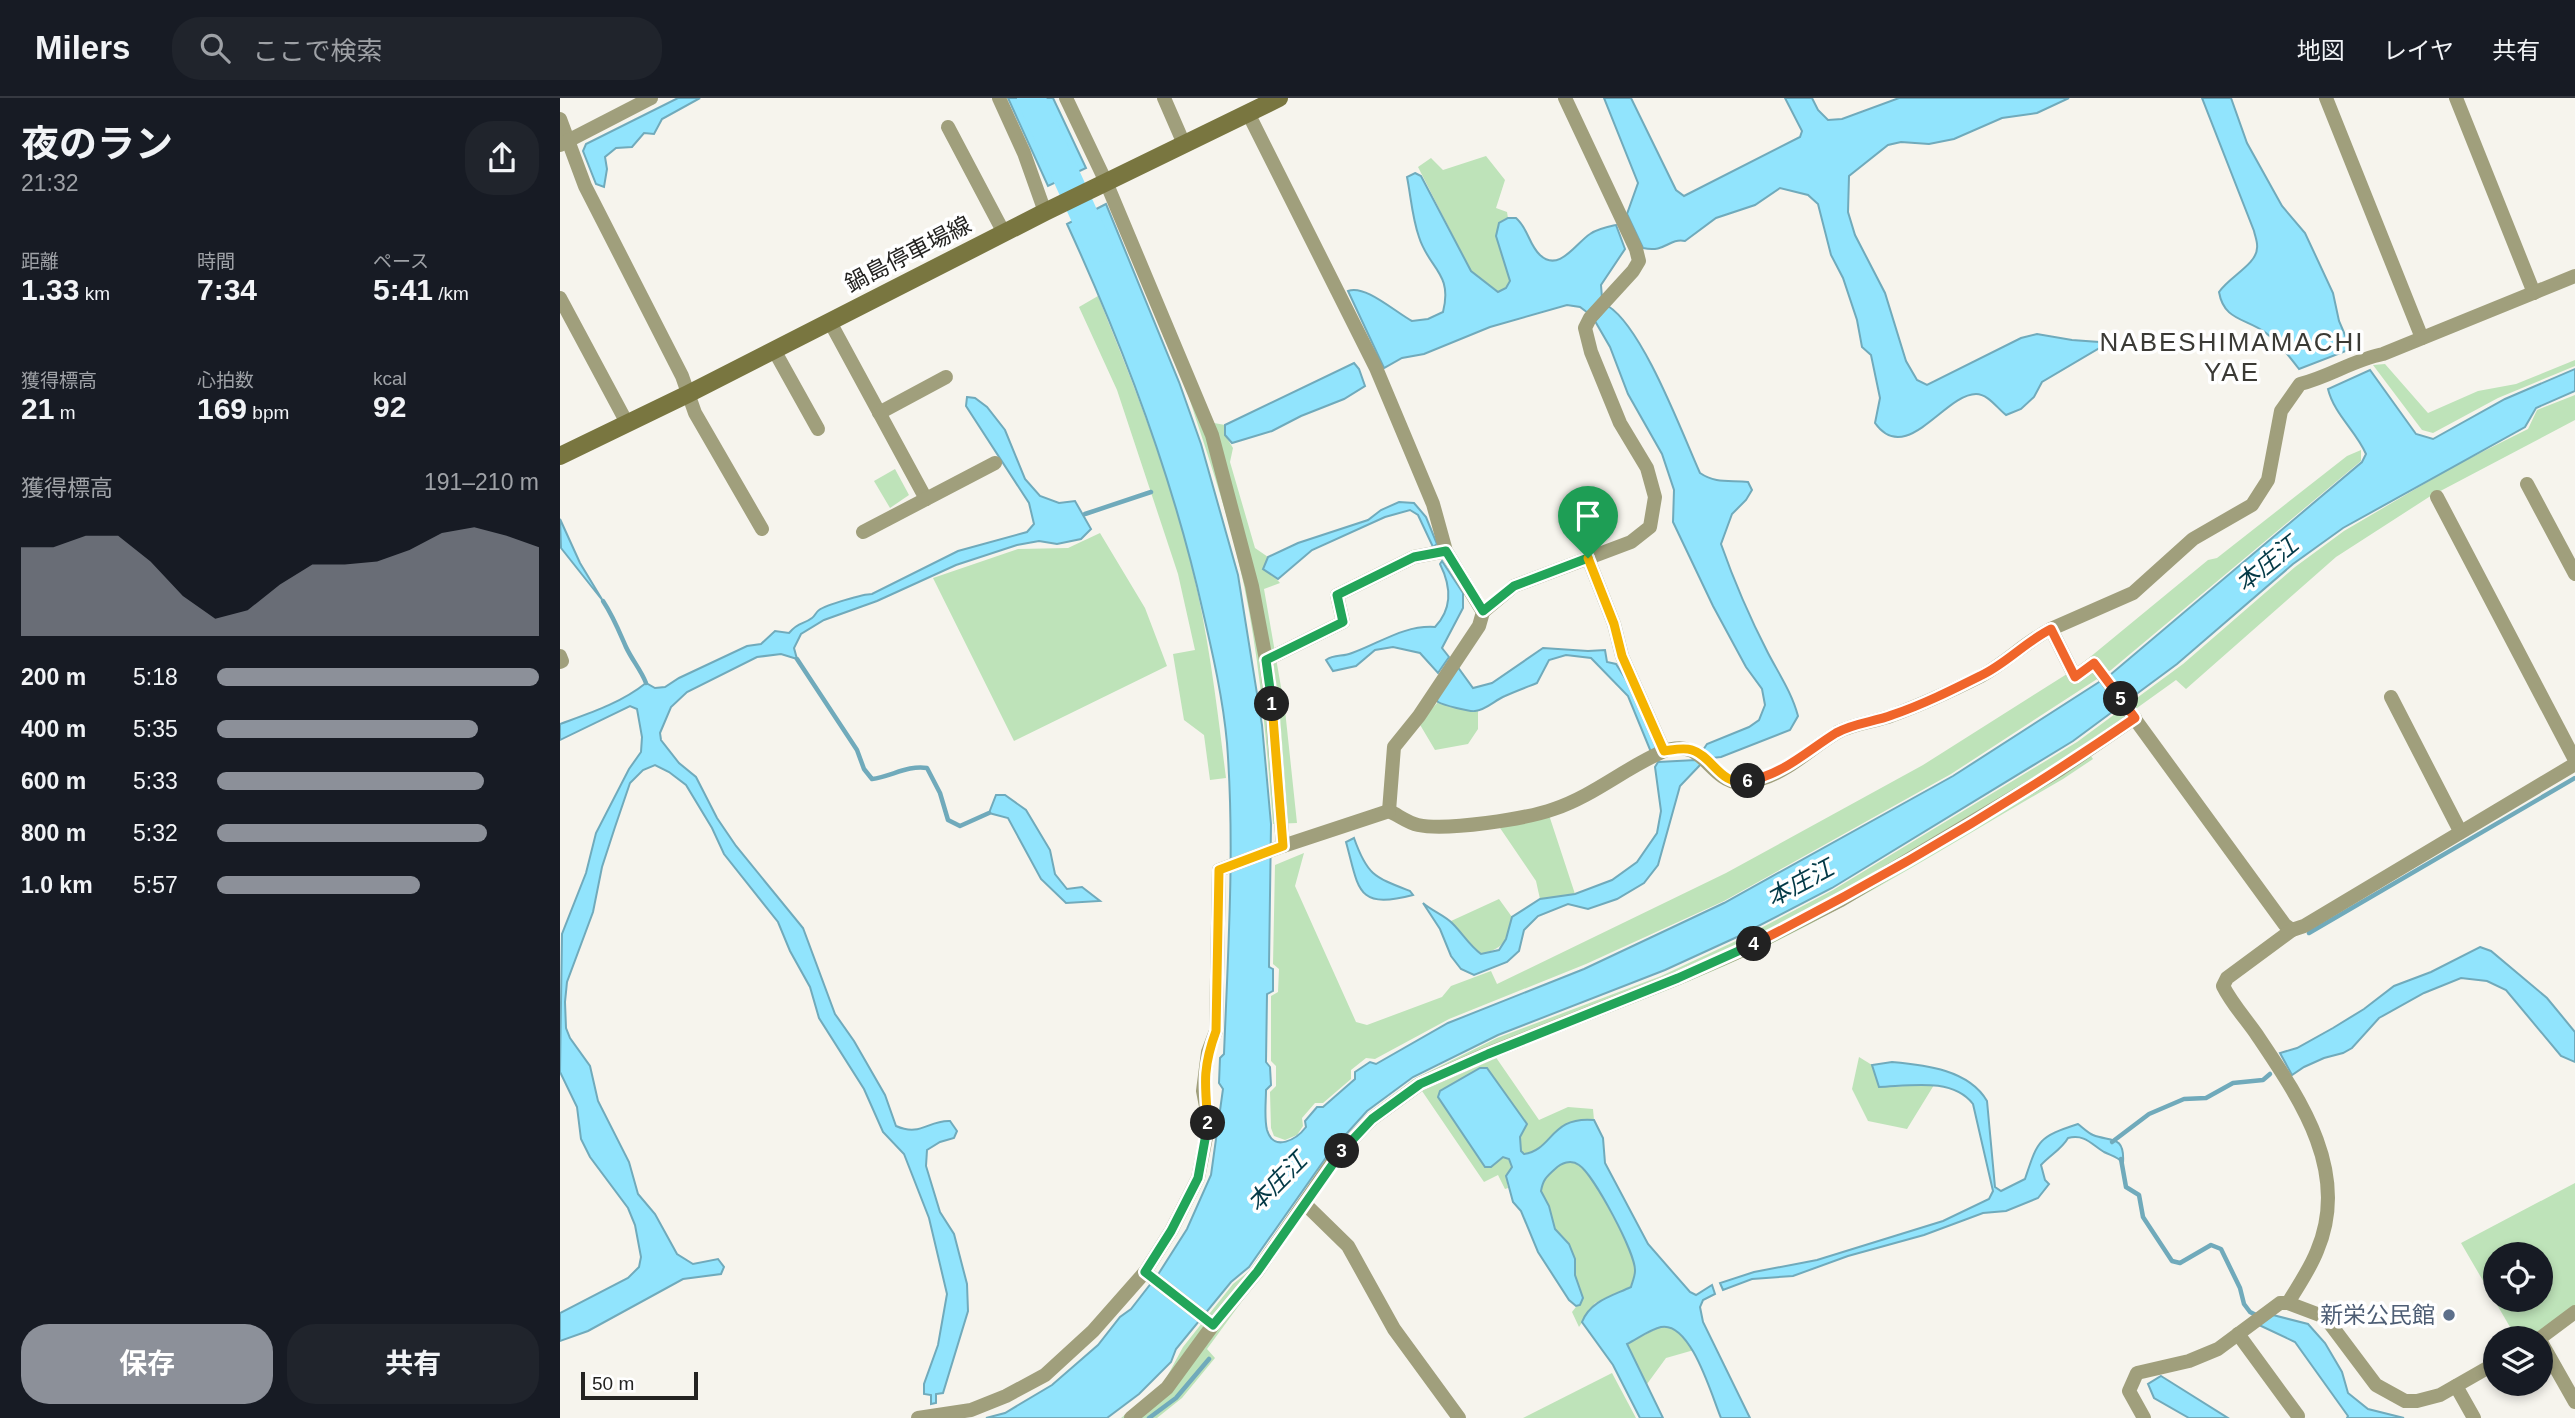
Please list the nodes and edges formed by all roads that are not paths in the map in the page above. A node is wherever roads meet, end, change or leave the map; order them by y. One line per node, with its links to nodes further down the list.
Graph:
1 (651, 98): 12 (street)
2 (999, 98): 15 (street)
3 (1066, 98): 14 (street)
4 (1164, 98): 13 (street)
5 (1279, 98): 9 (main road, 鍋島停車場線)
6 (1565, 98): 36 (street)
7 (2326, 98): 21 (street)
8 (2456, 98): 18 (street)
9 (1253, 106): 13 (main road, 鍋島停車場線); 35 (street)
10 (560, 119): 12 (street)
11 (948, 127): 16 (street)
12 (564, 142): 24 (street)
13 (1184, 144): 14 (main road, 鍋島停車場線)
14 (1106, 182): 15 (main road, 鍋島停車場線); 41 (street)
15 (1045, 212): 16 (main road, 鍋島停車場線)
16 (1004, 233): 20 (main road, 鍋島停車場線)
17 (2575, 276): 18 (street)
18 (2534, 293): 21 (street)
19 (560, 298): 26 (street)
20 (830, 322): 22 (main road, 鍋島停車場線); 25 (street)
21 (2421, 338): 39 (street)
22 (774, 350): 24 (main road, 鍋島停車場線); 27 (street)
23 (946, 377): 25 (street)
24 (688, 394): 26 (main road, 鍋島停車場線); 33 (street)
25 (879, 413): 32 (street)
26 (627, 423): 28 (main road, 鍋島停車場線)
27 (818, 429)
28 (560, 456)
29 (995, 463): 32 (street)
30 (2527, 484): 37 (street)
31 (2437, 497): 46 (street)
32 (926, 499): 34 (street)
33 (762, 529)
34 (863, 532)
35 (1446, 551): 38 (street); 41 (street)
36 (1588, 558): 38 (street); 45 (street)
37 (2575, 574)
38 (1483, 611): 47 (street)
39 (2051, 629): 44 (street); 45 (street)
40 (560, 656): 42 (street)
41 (1266, 660): 49 (street)
42 (560, 662)
43 (2391, 697): 48 (street)
44 (2135, 718): 50 (street); 51 (street)
45 (1664, 751): 47 (street)
46 (2575, 762): 48 (street)
47 (1389, 811): 49 (street)
48 (2460, 831): 50 (street)
49 (1283, 846): 52 (street)
50 (2292, 930): 53 (street)
51 (1305, 1204): 55 (street); 65 (street)
52 (1145, 1272): 55 (street); 63 (street)
53 (2288, 1303): 57 (street); 60 (street)
54 (2575, 1312): 56 (street)
55 (1213, 1325): 64 (street)
56 (2553, 1330)
57 (2238, 1334): 62 (street); 66 (street)
58 (2553, 1363): 61 (street)
59 (2483, 1370): 60 (street)
60 (2456, 1386): 67 (street)
61 (2575, 1402)
62 (2298, 1416)
63 (918, 1418)
64 (1131, 1418)
65 (1459, 1418)
66 (2144, 1418)
67 (2474, 1418)

